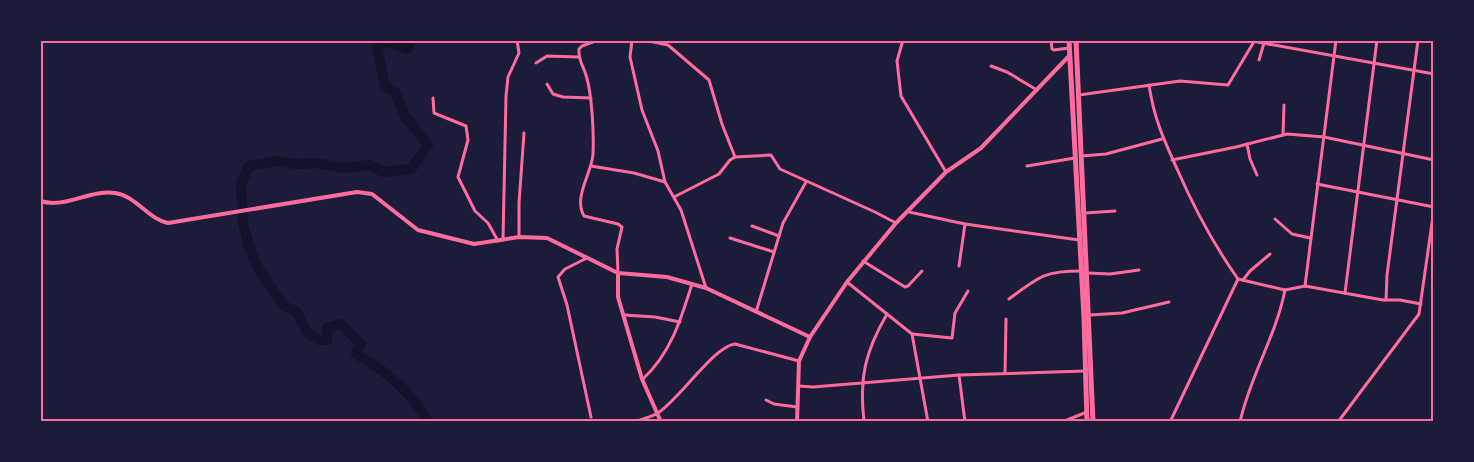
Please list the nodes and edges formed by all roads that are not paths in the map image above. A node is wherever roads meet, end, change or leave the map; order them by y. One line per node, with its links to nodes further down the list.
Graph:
1 (517, 40): 68 (street)
2 (598, 40): 18 (street)
3 (632, 40): 48 (street)
4 (644, 40): 40 (street)
5 (903, 40): 46 (street)
6 (1051, 40): 15 (street)
7 (1069, 40): 15 (main road)
8 (1076, 40): 28 (main road)
9 (1246, 40): 13 (street)
10 (1336, 40): 16 (street)
11 (1377, 40): 21 (street)
12 (1418, 40): 23 (street)
13 (1255, 41): 14 (street); 26 (street)
14 (1264, 44): 16 (street); 19 (street)
15 (1069, 48): 17 (main road)
16 (1334, 55): 21 (street); 34 (street)
17 (1069, 56): 27 (street); 41 (main road)
18 (579, 57): 20 (street); 30 (street)
19 (1259, 60)
20 (536, 63)
21 (1375, 64): 23 (street); 37 (street)
22 (991, 66): 27 (street)
23 (1414, 71): 24 (street); 38 (street)
24 (1434, 74)
25 (547, 84): 30 (street)
26 (1149, 85): 28 (street); 35 (street)
27 (1037, 90): 46 (street)
28 (1079, 94): 39 (main road)
29 (434, 98): 68 (street)
30 (591, 98): 44 (street)
31 (1284, 105): 33 (street)
32 (524, 133): 64 (street)
33 (1282, 135): 34 (street); 36 (street)
34 (1324, 137): 37 (street); 50 (street)
35 (1162, 139): 39 (street); 42 (street)
36 (1247, 144): 42 (street); 47 (street)
37 (1365, 147): 38 (street); 51 (street)
38 (1404, 155): 43 (street); 53 (street)
39 (1082, 156): 58 (main road)
40 (735, 157): 49 (street); 52 (street)
41 (1075, 158): 45 (street); 69 (main road)
42 (1172, 160): 79 (street)
43 (1434, 160)
44 (591, 166): 48 (street); 78 (street)
45 (1027, 166)
46 (946, 172): 57 (street)
47 (1257, 175)
48 (665, 182): 52 (street)
49 (806, 182): 60 (street); 63 (street)
50 (1317, 184): 51 (street); 67 (street)
51 (1358, 192): 53 (street); 86 (street)
52 (674, 197): 83 (street)
53 (1398, 199): 55 (street); 88 (street)
54 (40, 201): 68 (street)
55 (1434, 208): 65 (street)
56 (1115, 211): 58 (street)
57 (909, 212): 60 (street); 61 (street)
58 (1085, 213): 77 (main road)
59 (1275, 219): 67 (street)
60 (896, 224): 73 (street)
61 (965, 224): 69 (street); 74 (street)
62 (752, 226): 63 (street)
63 (779, 236): 70 (street)
64 (519, 237): 68 (street); 72 (street)
65 (1432, 237): 90 (street)
66 (730, 238): 70 (street)
67 (1310, 238): 82 (street)
68 (500, 240)
69 (1079, 240): 77 (main road)
70 (774, 252): 91 (street)
71 (1270, 254): 79 (street)
72 (589, 257): 78 (street); 111 (street)
73 (863, 261): 76 (street); 80 (street)
74 (959, 266)
75 (1139, 270): 77 (street)
76 (921, 271)
77 (1084, 272): 87 (street); 94 (main road); 100 (main road)
78 (618, 273): 81 (street); 93 (street)
79 (1240, 280): 84 (street); 121 (street)
80 (847, 282): 92 (street); 98 (street)
81 (693, 284): 83 (street); 96 (street)
82 (1305, 286): 84 (street); 86 (street)
83 (706, 288): 91 (street)
84 (1285, 290): 122 (street)
85 (968, 291): 97 (street)
86 (1345, 293): 88 (street)
87 (1009, 299)
88 (1386, 300): 90 (street)
89 (1169, 302): 94 (street)
90 (1421, 304): 123 (street)
91 (756, 312): 98 (street)
92 (887, 314): 97 (street); 105 (street)
93 (624, 315): 96 (street); 103 (street)
94 (1090, 315): 120 (main road)
95 (1006, 319): 101 (street)
96 (680, 322): 103 (street)
97 (912, 334): 104 (street)
98 (810, 337): 99 (street)
99 (799, 361): 106 (street); 110 (street)
100 (1085, 371): 101 (street); 109 (main road)
101 (1005, 373): 102 (street)
102 (959, 375): 104 (street); 117 (street)
103 (642, 379): 110 (street)
104 (919, 380): 105 (street); 116 (street)
105 (862, 384): 106 (street); 115 (street)
106 (798, 386): 108 (street)
107 (766, 400): 108 (street)
108 (797, 407): 114 (street)
109 (1087, 412): 118 (street); 119 (main road)
110 (657, 414): 112 (street); 113 (street)
111 (591, 417)
112 (636, 422)
113 (662, 422)
114 (797, 422)
115 (864, 422)
116 (928, 422)
117 (965, 422)
118 (1062, 422)
119 (1087, 422)
120 (1093, 422)
121 (1170, 422)
122 (1240, 422)
123 (1338, 422)

